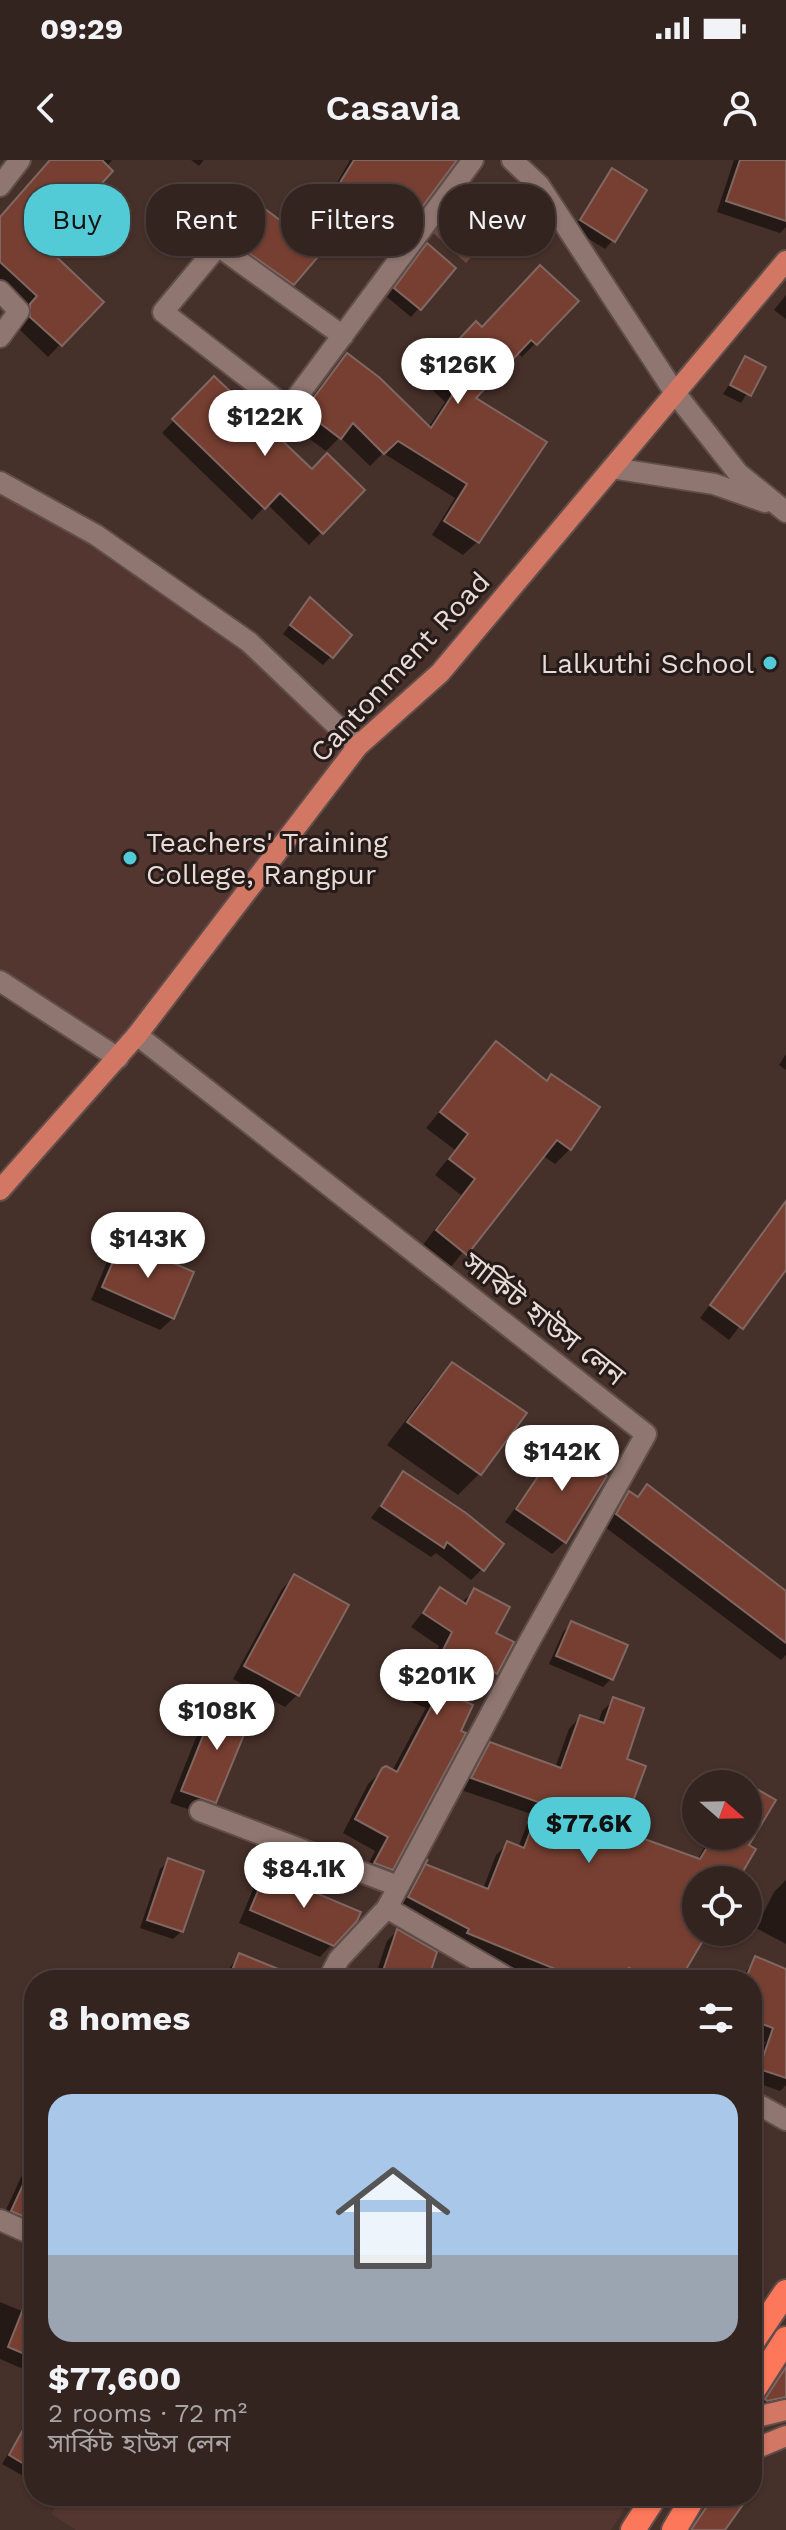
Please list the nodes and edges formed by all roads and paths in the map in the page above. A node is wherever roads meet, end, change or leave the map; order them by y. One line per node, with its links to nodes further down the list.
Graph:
1 (20, 160): 4 (street)
2 (473, 160): 7 (street)
3 (512, 160): 9 (street)
4 (0, 186)
5 (786, 261): 9 (main road, Cantonment Road)
6 (0, 291): 8 (street)
7 (343, 336): 7 (street)
8 (0, 337)
9 (675, 393): 10 (main road, Cantonment Road); 12 (street)
10 (612, 468): 12 (street); 13 (main road, Cantonment Road)
11 (0, 482): 13 (street)
12 (783, 510)
13 (358, 746): 15 (main road, Cantonment Road)
14 (0, 981): 16 (street)
15 (137, 1035): 16 (main road, Cantonment Road); 19 (street, সার্কিট হাউস লেন)
16 (118, 1058): 17 (main road, Cantonment Road)
17 (0, 1190)
18 (200, 1811): 19 (street)
19 (398, 1886): 20 (street, সার্কিট হাউস লেন)
20 (387, 1908): 21 (street, সার্কিট হাউস লেন); 22 (street)
21 (333, 1970)
22 (494, 1970)
23 (762, 2107): 24 (street)
24 (786, 2120)
25 (0, 2220): 26 (street)
26 (24, 2231)
27 (786, 2292): 28 (highway)
28 (762, 2327)
29 (786, 2339): 30 (highway)
30 (762, 2376)
31 (786, 2410): 32 (main road)
32 (762, 2416)
33 (786, 2436): 34 (main road)
34 (762, 2446)
35 (649, 2506): 37 (highway)
36 (688, 2506): 38 (highway)
37 (633, 2530)
38 (674, 2530)

